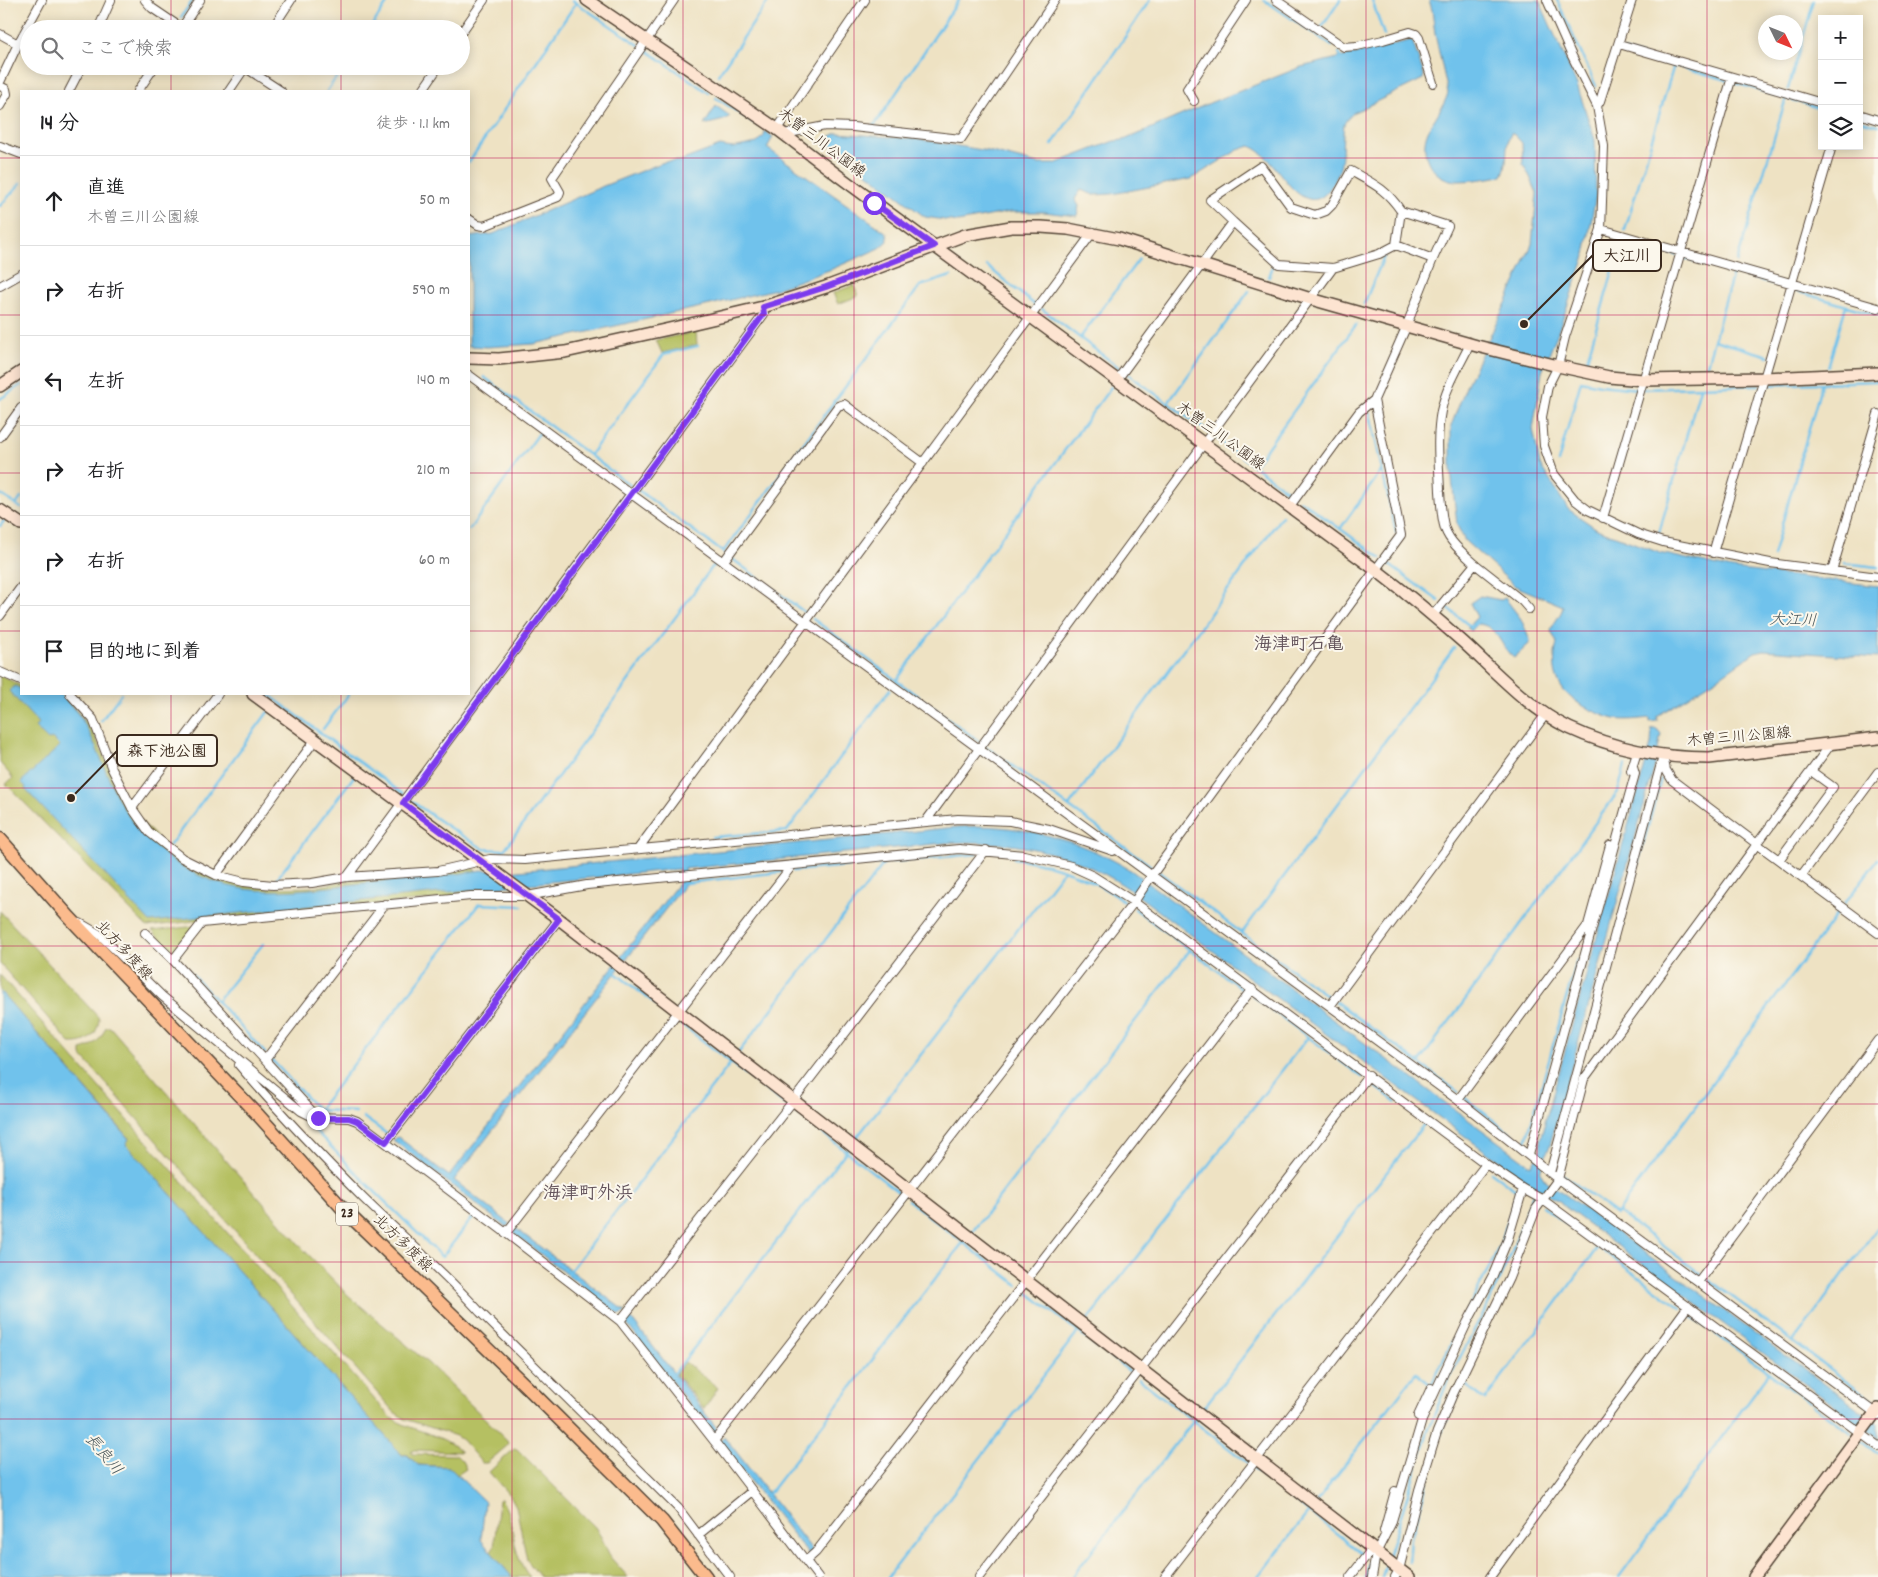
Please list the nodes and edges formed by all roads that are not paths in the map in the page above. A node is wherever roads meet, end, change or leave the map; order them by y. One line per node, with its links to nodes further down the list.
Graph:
1 (42, 0): 15 (street)
2 (111, 0): 16 (street)
3 (145, 0): 17 (street)
4 (200, 0): 18 (street)
5 (291, 0): 19 (street)
6 (484, 0): 20 (street)
7 (588, 0): 23 (street, 木曽三川公園線)
8 (674, 0): 23 (street)
9 (864, 0): 46 (street)
10 (1055, 0): 46 (street)
11 (1246, 0): 40 (street)
12 (1276, 0): 33 (street)
13 (1547, 0): 43 (street)
14 (1632, 0): 25 (street)
15 (31, 20)
16 (102, 20)
17 (170, 20)
18 (187, 20)
19 (278, 20)
20 (470, 20)
21 (0, 34): 24 (street)
22 (20, 40): 24 (street)
23 (646, 40): 46 (street, 木曽三川公園線); 51 (street)
24 (18, 44): 32 (street)
25 (1619, 44): 31 (street); 43 (street)
26 (77, 75): 35 (street)
27 (149, 75): 36 (street)
28 (239, 75): 37 (street)
29 (257, 75): 38 (street)
30 (432, 75): 39 (street)
31 (1732, 77): 41 (street); 57 (street)
32 (0, 82)
33 (1433, 83)
34 (0, 86): 42 (street)
35 (70, 90)
36 (139, 90)
37 (230, 90)
38 (279, 90)
39 (423, 90)
40 (1194, 101)
41 (1818, 102)
42 (0, 106)
43 (1596, 106): 53 (street)
44 (1863, 115): 45 (street)
45 (1878, 120)
46 (780, 132): 56 (street, 木曽三川公園線)
47 (0, 146): 49 (street)
48 (1831, 150): 62 (street)
49 (20, 154)
50 (1401, 211): 52 (street); 55 (street); 58 (street)
51 (470, 219)
52 (1233, 222): 59 (street); 60 (street)
53 (1600, 229): 57 (street); 71 (street)
54 (1093, 232): 56 (street); 59 (street); 67 (street)
55 (1396, 245): 58 (street); 60 (street)
56 (934, 246): 65 (street); 67 (street, 木曽三川公園線)
57 (1681, 250): 62 (street); 77 (street)
58 (1434, 259): 68 (street)
59 (1202, 265): 64 (street); 76 (street)
60 (1333, 268): 64 (street)
61 (20, 275): 63 (street)
62 (1792, 283): 66 (street); 75 (street)
63 (0, 286)
64 (1311, 299): 68 (street); 83 (street)
65 (763, 307): 70 (street); 85 (street)
66 (1878, 308)
67 (1031, 316): 76 (street, 木曽三川公園線); 84 (street)
68 (1406, 326): 69 (street); 79 (street)
69 (1473, 344): 71 (street); 92 (street)
70 (470, 358)
71 (1555, 366): 77 (street); 88 (street)
72 (20, 373): 78 (street)
73 (1878, 373): 75 (street)
74 (470, 376): 85 (street)
75 (1764, 378): 77 (street); 90 (street)
76 (1117, 380): 83 (street, 木曽三川公園線)
77 (1643, 380): 88 (street)
78 (0, 386)
79 (1374, 400): 86 (street); 93 (street)
80 (20, 409): 82 (street)
81 (1878, 414): 94 (street)
82 (0, 437)
83 (1204, 443): 86 (street, 木曽三川公園線); 110 (street)
84 (923, 463): 91 (street); 100 (street)
85 (631, 494): 91 (street); 116 (street)
86 (1290, 506): 93 (street, 木曽三川公園線)
87 (0, 510): 89 (street)
88 (1603, 518): 90 (street)
89 (20, 523)
90 (1713, 553): 94 (street)
91 (724, 561): 100 (street)
92 (1475, 564): 97 (street); 98 (street)
93 (1376, 570): 98 (street, 木曽三川公園線); 130 (street)
94 (1832, 571): 95 (street)
95 (1878, 577)
96 (20, 588): 99 (street)
97 (1528, 609)
98 (1433, 615): 106 (street, 木曽三川公園線)
99 (0, 616)
100 (806, 622): 110 (street); 121 (street)
101 (0, 672): 102 (street)
102 (20, 682)
103 (71, 695): 117 (street)
104 (217, 695): 117 (street)
105 (254, 695): 108 (street)
106 (1546, 714): 111 (street, 木曽三川公園線); 140 (street)
107 (1878, 738): 109 (street, 木曽三川公園線)
108 (315, 740): 116 (street); 127 (street)
109 (1831, 744): 112 (street, 木曽三川公園線); 114 (street)
110 (979, 748): 118 (street); 123 (street)
111 (1641, 753): 112 (street, 木曽三川公園線); 113 (street)
112 (1662, 756): 120 (street); 152 (street)
113 (1633, 767): 146 (street); 150 (street)
114 (1811, 771): 120 (street); 124 (street)
115 (1878, 772): 128 (street)
116 (403, 803): 125 (street); 129 (street)
117 (132, 808): 127 (street)
118 (926, 821): 121 (street); 123 (street)
119 (0, 839): 134 (main road, 北方多度線 / 23)
120 (1757, 844): 124 (street); 153 (street)
121 (638, 850): 125 (street)
122 (986, 850): 126 (street); 132 (street); 147 (street)
123 (1121, 854): 130 (street)
124 (1779, 860): 128 (street)
125 (481, 862): 129 (street); 131 (street)
126 (791, 867): 131 (street); 141 (street)
127 (216, 875): 129 (street)
128 (1801, 876): 137 (street)
129 (347, 877)
130 (1150, 877): 132 (street); 140 (street)
131 (525, 894): 133 (street); 135 (street)
132 (1135, 900): 139 (street); 155 (street)
133 (385, 904): 138 (street); 144 (street)
134 (70, 918): 143 (street); 175 (main road, 北方多度線 / 23)
135 (559, 919): 141 (street); 149 (street)
136 (145, 932): 138 (street)
137 (1878, 933)
138 (173, 960): 144 (street)
139 (1252, 989): 145 (street); 158 (street)
140 (1330, 1006): 146 (street)
141 (678, 1012): 147 (street); 157 (street)
142 (1878, 1040): 159 (street)
143 (223, 1048): 148 (street); 170 (street)
144 (265, 1060): 148 (street)
145 (1369, 1075): 151 (street); 162 (street)
146 (1458, 1100): 150 (street)
147 (793, 1101): 155 (street); 161 (street)
148 (318, 1118): 149 (street)
149 (386, 1142): 157 (street)
150 (1531, 1157): 152 (street)
151 (1486, 1164): 154 (street); 168 (street)
152 (1549, 1172): 153 (street)
153 (1557, 1181): 156 (street); 159 (street)
154 (1525, 1190): 156 (street); 171 (street)
155 (910, 1191): 158 (street); 166 (street)
156 (1542, 1198): 160 (street); 174 (street)
157 (506, 1233): 161 (street)
158 (1026, 1282): 162 (street); 173 (street)
159 (1698, 1282): 164 (street)
160 (1688, 1306): 165 (street); 182 (street)
161 (620, 1322): 166 (street)
162 (1140, 1370): 168 (street); 178 (street)
163 (1431, 1388): 171 (street)
164 (1876, 1413): 165 (street)
165 (1861, 1433): 167 (street); 183 (street)
166 (714, 1441): 169 (street)
167 (1878, 1446)
168 (1256, 1460): 172 (street); 179 (street)
169 (752, 1491): 170 (street); 173 (street)
170 (698, 1535): 176 (street)
171 (1383, 1539): 172 (street)
172 (1375, 1553): 174 (street); 180 (street); 181 (street)
173 (806, 1561): 177 (street)
174 (1400, 1573)
175 (706, 1577)
176 (730, 1577)
177 (818, 1577)
178 (979, 1577)
179 (1165, 1577)
180 (1350, 1577)
181 (1372, 1577)
182 (1490, 1577)
183 (1754, 1577)

